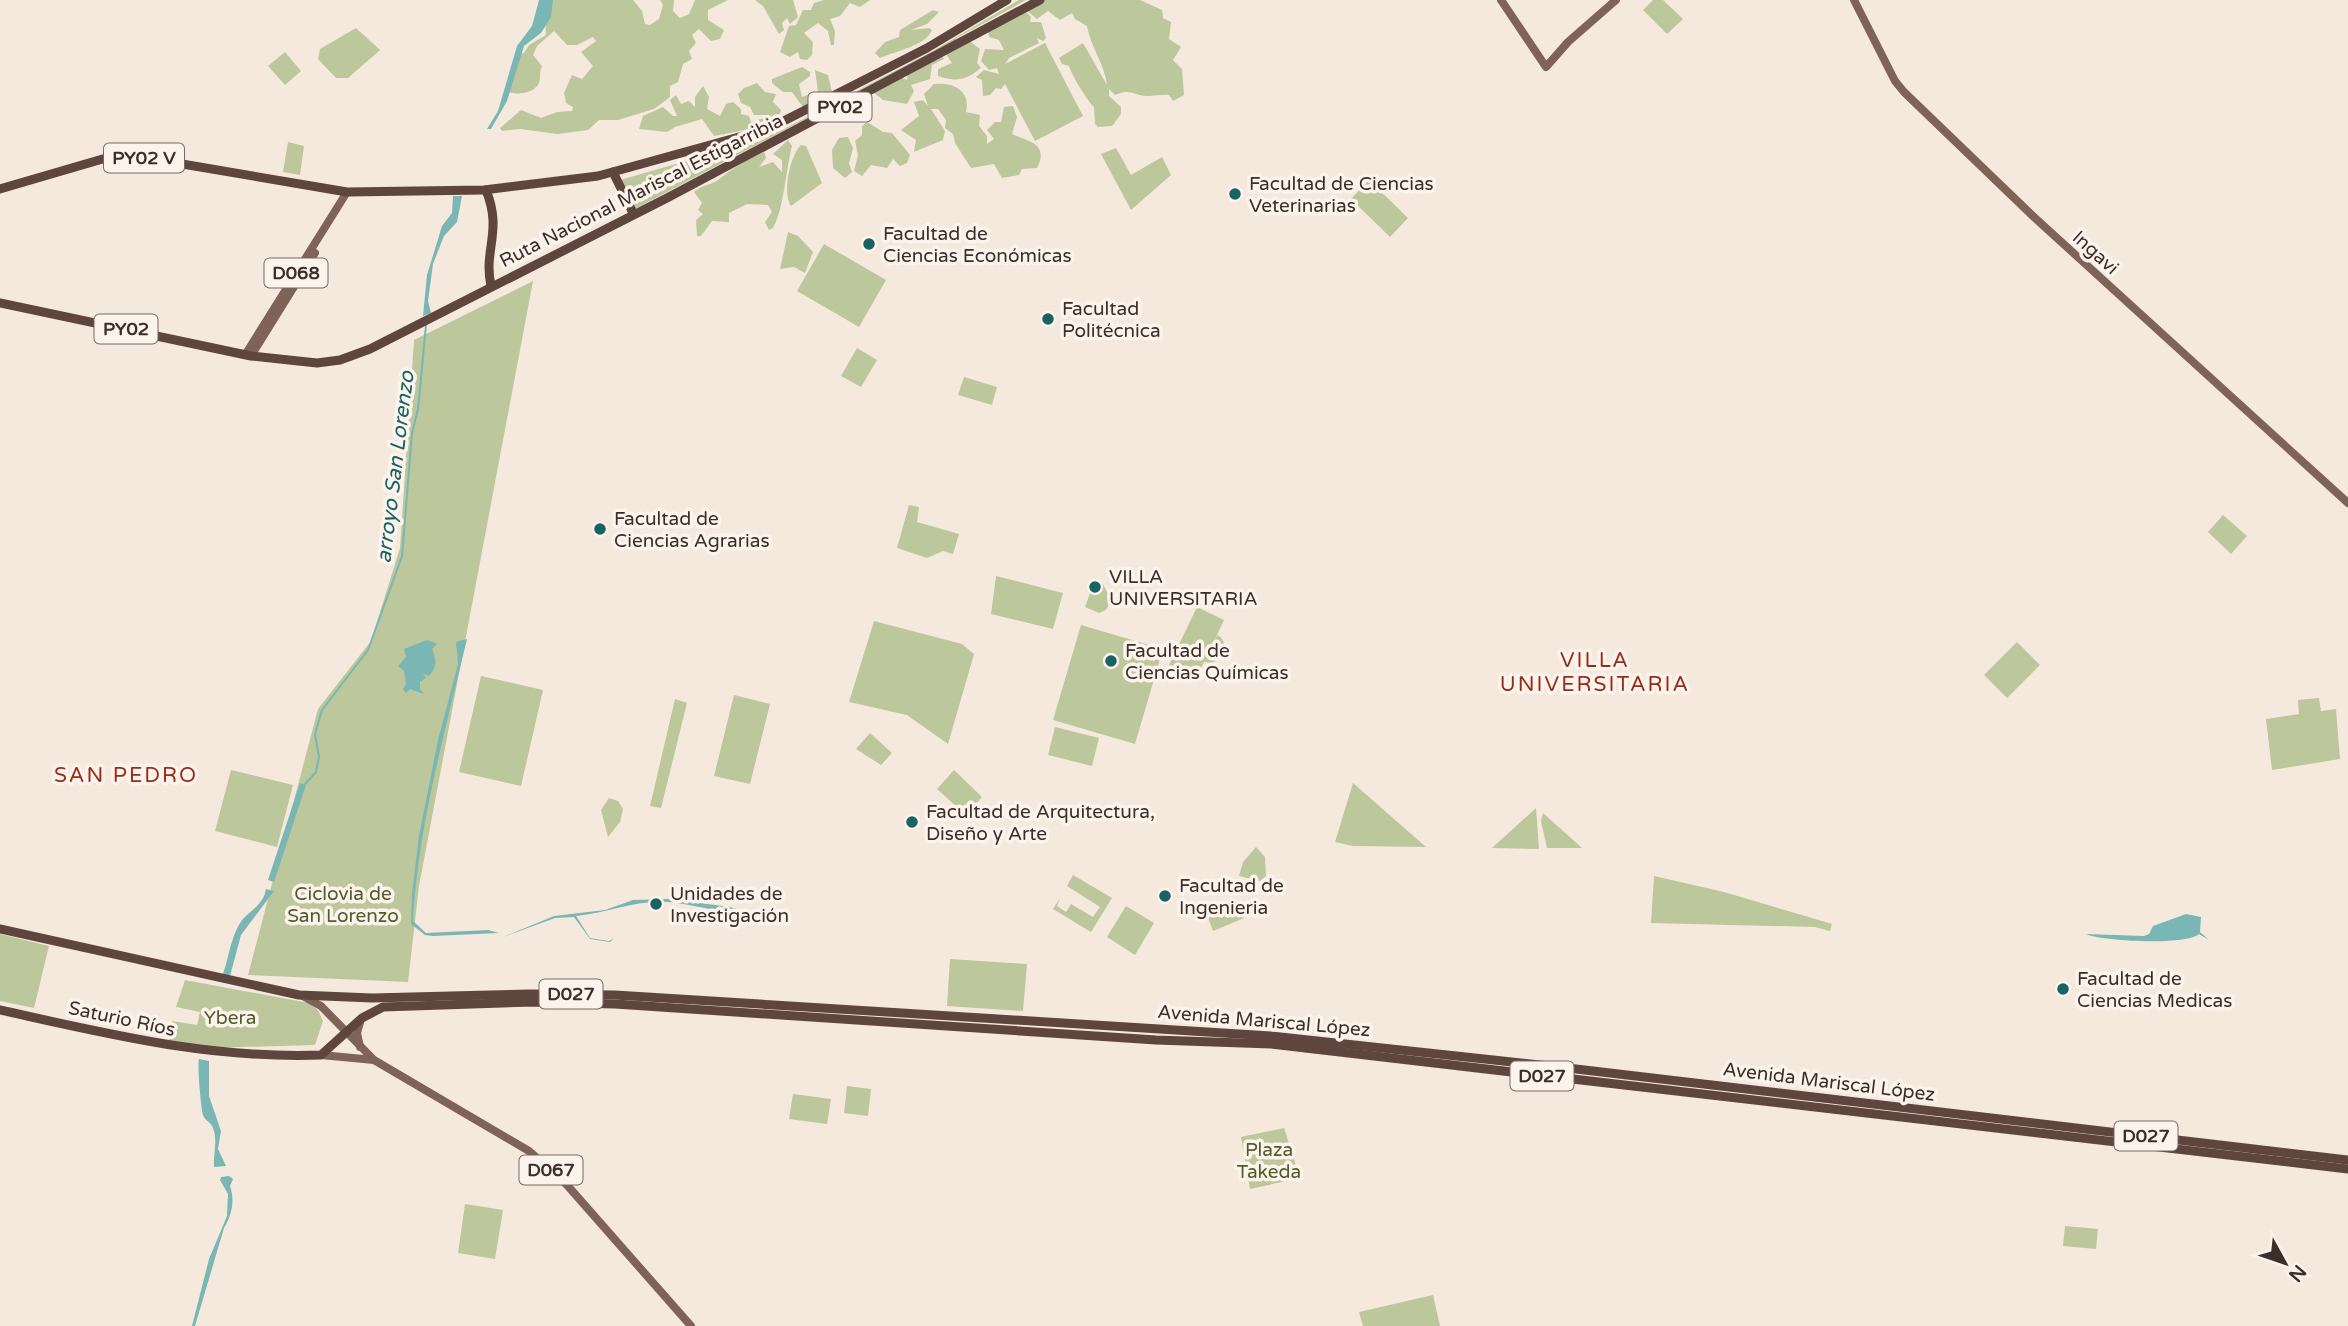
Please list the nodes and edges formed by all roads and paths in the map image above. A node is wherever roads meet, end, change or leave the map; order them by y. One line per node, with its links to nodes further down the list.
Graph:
1 (1007, 0): 6 (highway, Ruta Nacional Mariscal Estigarribia / PY02)
2 (1040, 0): 10 (highway, Ruta Nacional Mariscal Estigarribia / PY02)
3 (1501, 0): 4 (main road)
4 (1616, 0)
5 (1854, 0): 14 (main road, Ingavi)
6 (614, 172): 8 (highway, Ruta Nacional Mariscal Estigarribia / PY02); 10 (highway)
7 (0, 190): 9 (highway, PY02 V)
8 (485, 190): 9 (highway, PY02 V); 11 (highway)
9 (347, 192): 13 (main road, D068)
10 (634, 214): 11 (highway, Ruta Nacional Mariscal Estigarribia / PY02)
11 (491, 286): 13 (highway, Ruta Nacional Mariscal Estigarribia / PY02)
12 (0, 303): 13 (highway, PY02)
13 (248, 355)
14 (2348, 503)
15 (0, 929): 16 (highway, Avenida Mariscal López / D027)
16 (299, 995): 19 (main road, D067); 25 (highway, Avenida Mariscal López / D027)
17 (0, 1010): 21 (highway, Saturio Ríos)
18 (362, 1018): 19 (highway, D027); 20 (main road); 23 (highway, D027)
19 (345, 1032): 20 (main road, D067); 21 (highway, D027)
20 (361, 1049): 22 (main road, D067)
21 (321, 1055): 22 (main road, D067)
22 (374, 1060): 27 (main road, D067)
23 (1814, 1105): 24 (highway); 26 (highway, D027)
24 (1843, 1112)
25 (2348, 1160)
26 (2348, 1169)
27 (691, 1326)

